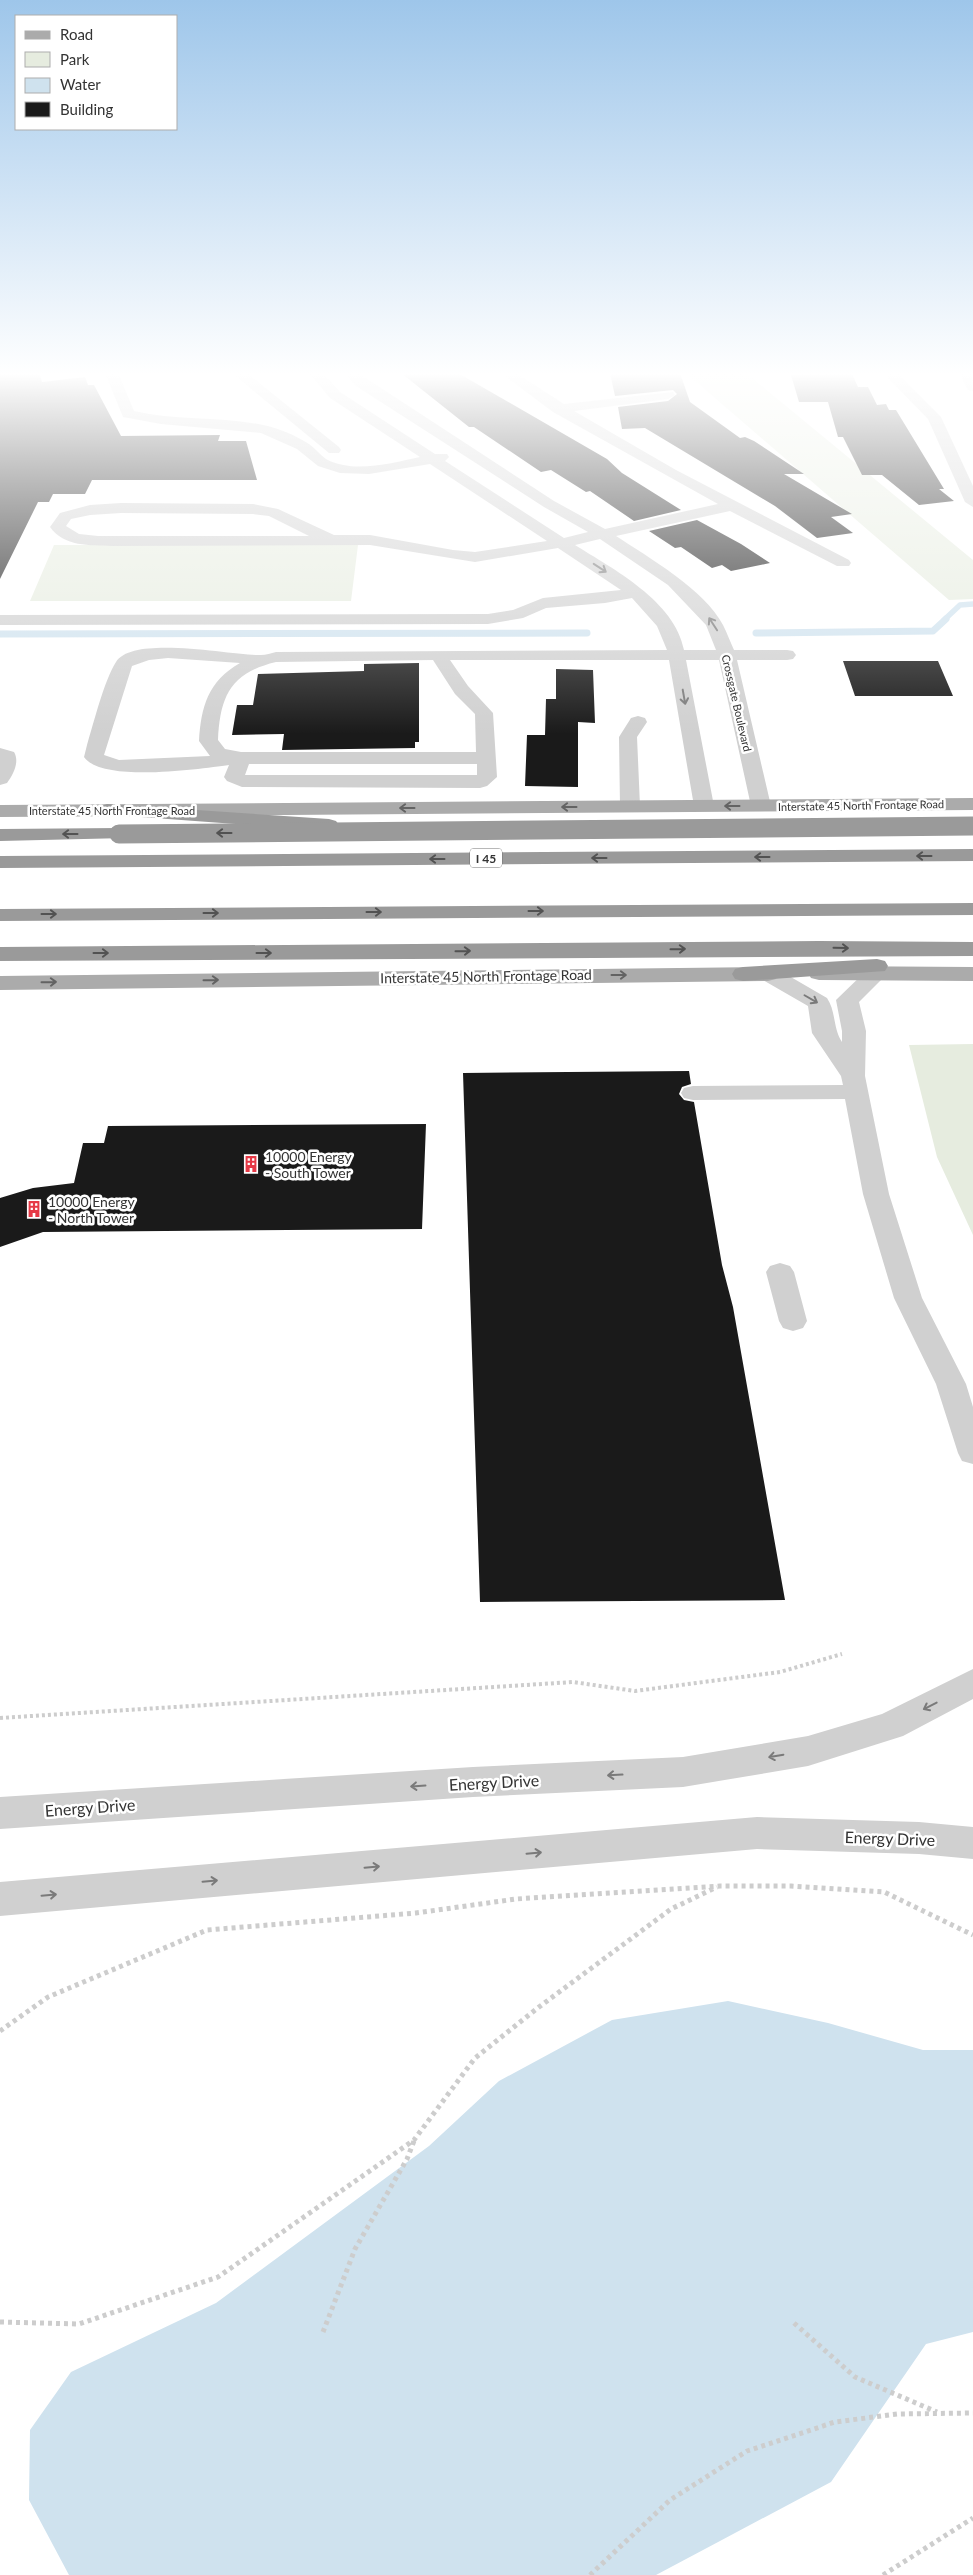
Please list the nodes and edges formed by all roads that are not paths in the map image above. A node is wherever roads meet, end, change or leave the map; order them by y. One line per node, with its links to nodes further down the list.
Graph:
1 (486, 493): 20 (street)
2 (532, 493): 12 (street, Crossgate Boulevard)
3 (709, 493): 4 (street)
4 (732, 506): 12 (street); 21 (street)
5 (154, 507): 9 (street); 11 (street); 17 (street)
6 (192, 507): 7 (street); 11 (street); 18 (street)
7 (210, 507): 13 (street); 14 (street)
8 (117, 508): 9 (street); 10 (street); 15 (street)
9 (134, 508): 11 (street)
10 (98, 509): 19 (street); 19 (street)
11 (170, 518): 16 (street); 18 (street)
12 (603, 534): 20 (street); 27 (street, Crossgate Boulevard, one-way to 12)
13 (286, 539): 14 (street); 18 (street)
14 (329, 539): 20 (street)
15 (183, 540): 16 (street); 19 (street)
16 (207, 540): 17 (street)
17 (223, 540): 18 (street)
18 (255, 540)
19 (166, 541)
20 (562, 542): 22 (street, one-way to 22)
21 (843, 563)
22 (636, 592): 23 (street); 24 (street)
23 (0, 620)
24 (677, 655): 26 (street); 27 (street); 37 (street, one-way to 37)
25 (787, 655): 27 (street)
26 (438, 656): 28 (street); 32 (street)
27 (728, 656): 38 (street, Crossgate Boulevard)
28 (259, 660): 31 (street); 31 (street)
29 (638, 722): 36 (street)
30 (0, 754): 33 (street)
31 (241, 758): 32 (street); 34 (street)
32 (485, 758): 34 (street)
33 (0, 779)
34 (242, 781): 39 (street)
35 (973, 804): 38 (main road, Interstate 45 North Frontage Road)
36 (630, 806): 37 (main road, Interstate 45 North Frontage Road); 39 (main road, Interstate 45 North Frontage Road, one-way to 39)
37 (704, 806): 38 (main road, Interstate 45 North Frontage Road, one-way to 37)
38 (760, 806)
39 (238, 809): 40 (main road, Interstate 45 North Frontage Road)
40 (107, 810): 41 (main road, Interstate 45 North Frontage Road); 42 (highway)
41 (0, 811)
42 (973, 828): 43 (highway, one-way to 43, bridge)
43 (0, 834)
44 (973, 855): 45 (highway, I 45, one-way to 45)
45 (0, 862)
46 (973, 909): 47 (highway, one-way to 46)
47 (0, 915)
48 (973, 949): 49 (highway, one-way to 48)
49 (0, 954)
50 (973, 963): 52 (highway)
51 (877, 973): 53 (main road, Interstate 45 North Frontage Road); 54 (main road, Interstate 45 North Frontage Road); 56 (street)
52 (743, 974): 53 (main road, Interstate 45 North Frontage Road); 55 (main road, Interstate 45 North Frontage Road, one-way to 52)
53 (769, 974): 56 (street, one-way to 56)
54 (973, 974)
55 (0, 983)
56 (854, 1084): 57 (street); 60 (street)
57 (693, 1093)
58 (780, 1272): 59 (street)
59 (793, 1321)
60 (950, 1384): 61 (street); 62 (street)
61 (973, 1408)
62 (973, 1453)
63 (973, 1683): 64 (street, Energy Drive, one-way to 64)
64 (0, 1813)
65 (973, 1843): 66 (street, Energy Drive, one-way to 65)
66 (0, 1900)

